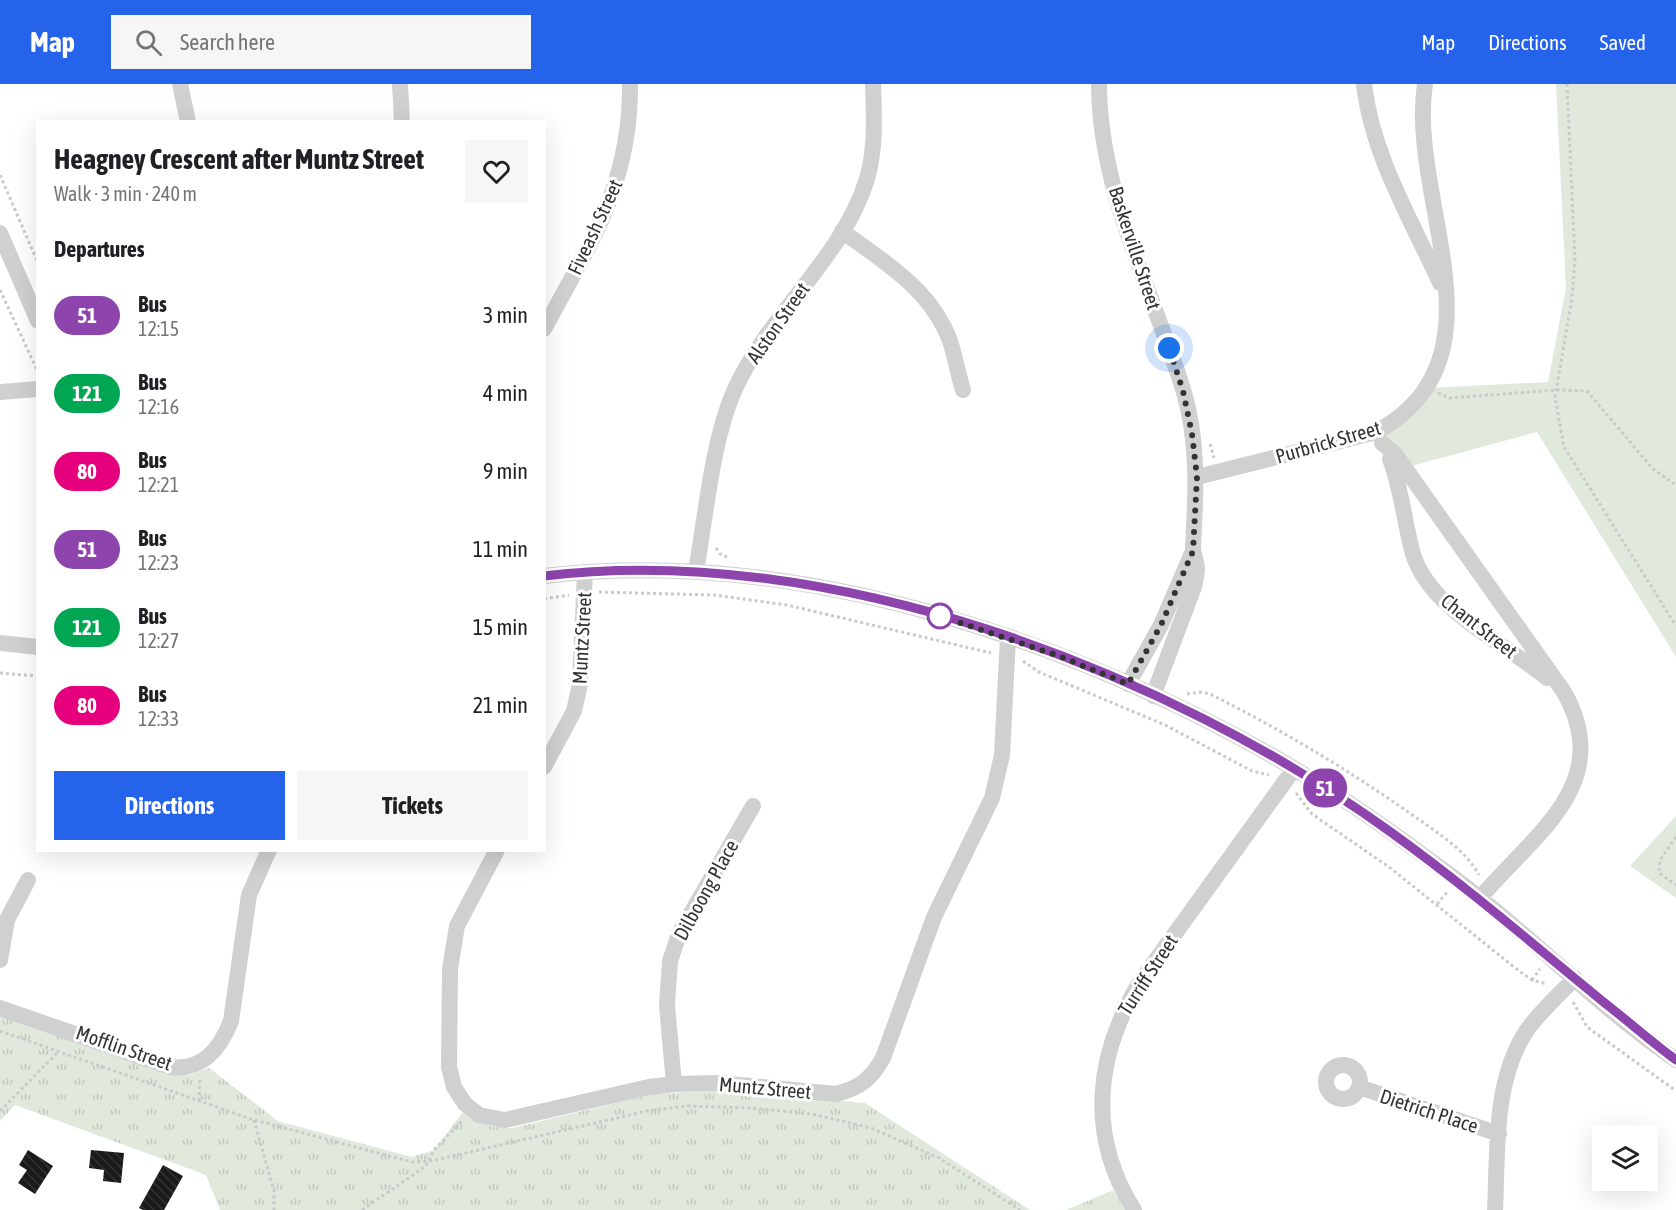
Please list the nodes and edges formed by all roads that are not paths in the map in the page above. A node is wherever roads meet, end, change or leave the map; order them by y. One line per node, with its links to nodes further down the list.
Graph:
1 (180, 84): 8 (street)
2 (400, 84): 9 (street)
3 (630, 84): 14 (street, Fiveash Street)
4 (873, 84): 10 (street, Alston Street)
5 (1099, 84): 19 (street, Baskerville Street)
6 (1364, 84): 12 (street, Purbrick Street)
7 (1425, 84): 12 (street, Purbrick Street)
8 (188, 120)
9 (402, 120)
10 (842, 231): 16 (street); 21 (street, Alston Street)
11 (0, 233): 13 (street)
12 (1448, 300): 18 (street, Purbrick Street)
13 (36, 316)
14 (546, 324)
15 (36, 389): 17 (street)
16 (963, 390)
17 (0, 392)
18 (1379, 438): 19 (street, Purbrick Street); 28 (street, Chant Street); 28 (street, Chant Street)
19 (1197, 477): 20 (street, Baskerville Street)
20 (1193, 551): 27 (street, Baskerville Street); 29 (street, Baskerville Street)
21 (696, 571): 22 (street); 24 (street)
22 (585, 572): 23 (street); 30 (street, Muntz Street)
23 (546, 576)
24 (1008, 638): 27 (street); 41 (street, Muntz Street)
25 (0, 643): 26 (street)
26 (34, 646)
27 (1128, 684): 29 (street)
28 (1564, 692): 36 (street, Chant Street)
29 (1153, 696): 31 (street)
30 (546, 764)
31 (1294, 769): 36 (street); 44 (street, Turriff Street)
32 (753, 806): 41 (street, Dilboong Place)
33 (268, 852): 39 (street, Mofflin Street)
34 (496, 852): 41 (street, Muntz Street)
35 (28, 880): 37 (street)
36 (1485, 892): 38 (street)
37 (0, 960)
38 (1575, 978): 40 (street); 43 (street)
39 (0, 1008)
40 (1676, 1060)
41 (674, 1084)
42 (1359, 1087): 43 (street, Dietrich Place)
43 (1499, 1134): 45 (street)
44 (1134, 1210)
45 (1495, 1210)

